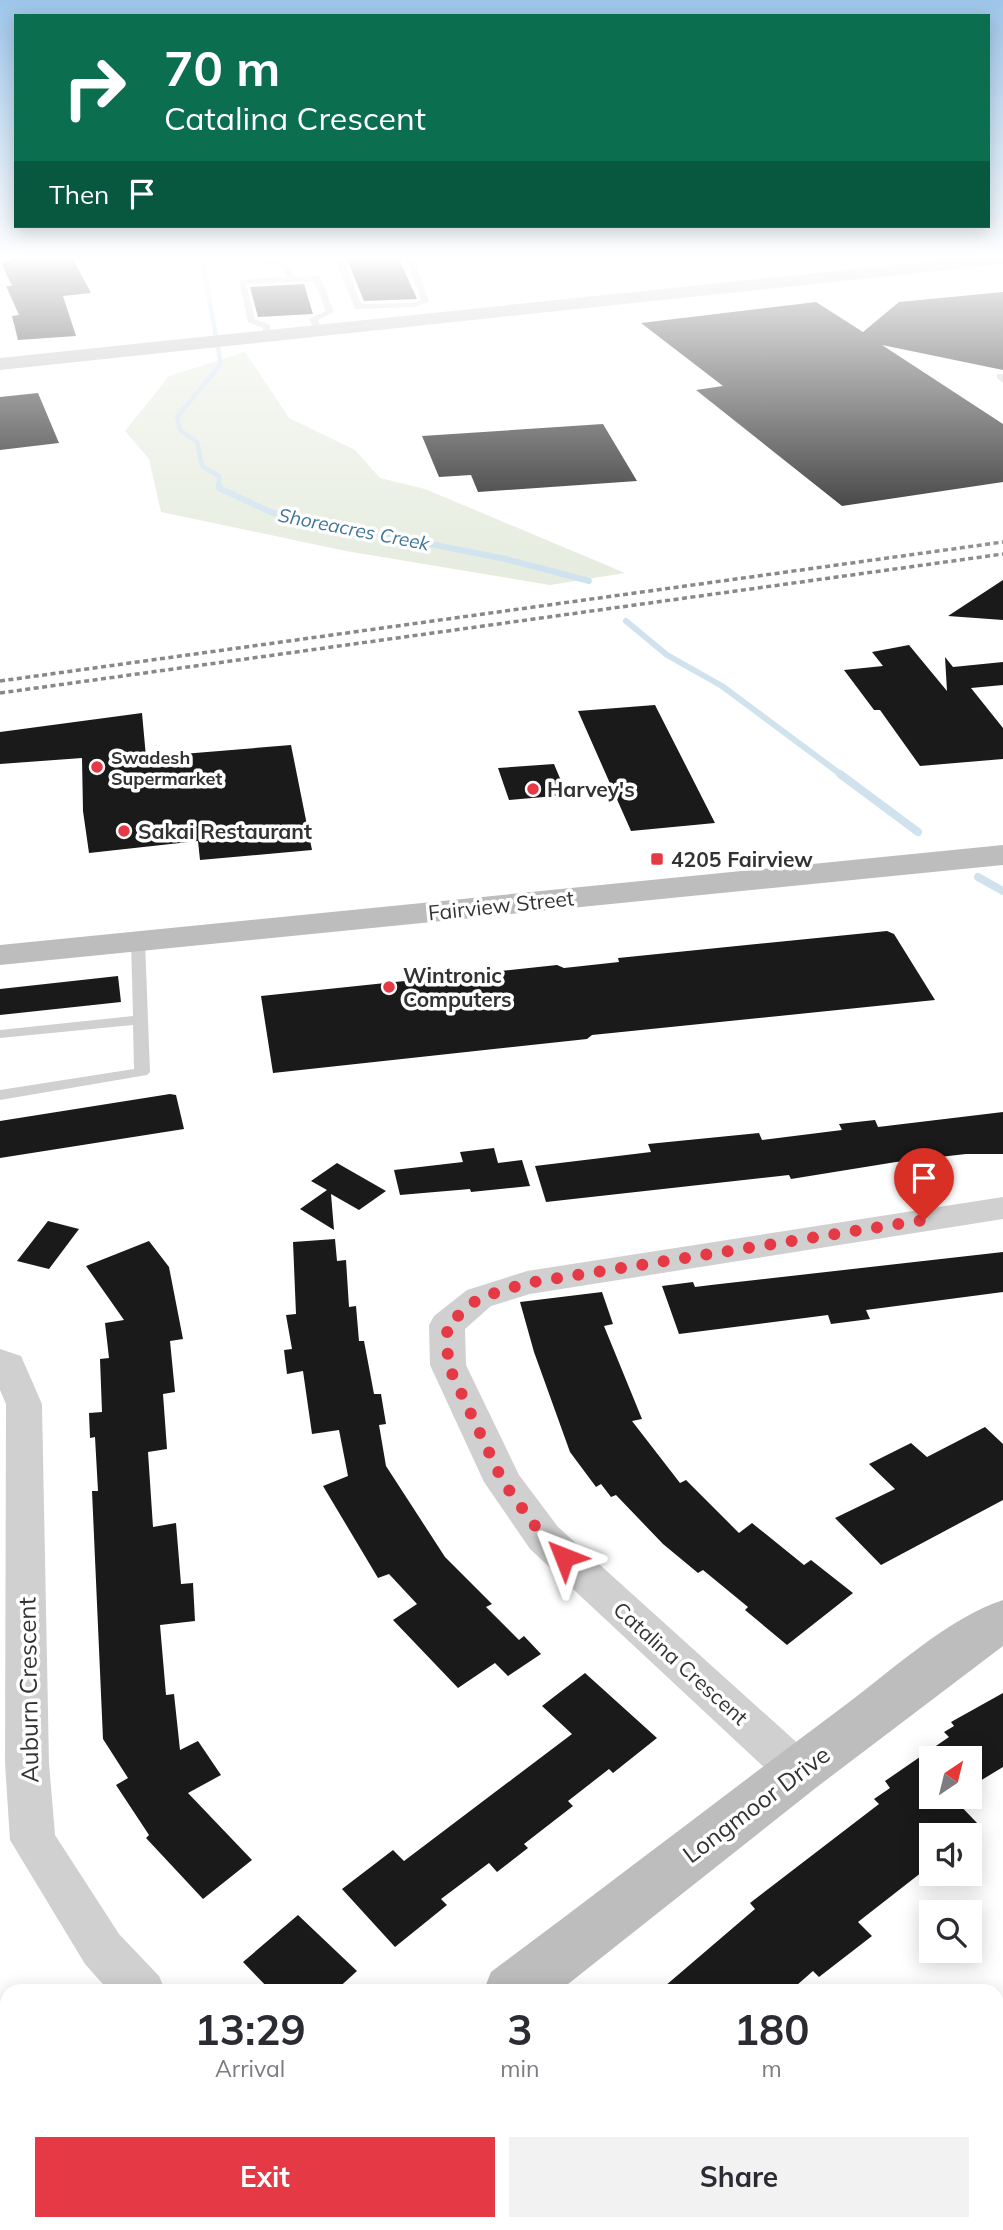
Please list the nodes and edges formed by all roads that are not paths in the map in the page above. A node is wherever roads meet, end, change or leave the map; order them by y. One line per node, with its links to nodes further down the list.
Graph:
1 (18, 363): 2 (main road)
2 (0, 365)
3 (1003, 855): 4 (main road, Fairview Street)
4 (138, 941): 5 (main road, Fairview Street); 6 (lane)
5 (0, 955)
6 (141, 1020): 7 (lane); 8 (lane)
7 (0, 1034)
8 (0, 1095)
9 (1003, 1208): 12 (street, Catalina Crescent)
10 (0, 1362): 13 (street, Auburn Crescent)
11 (1003, 1620): 12 (main road, Longmoor Drive)
12 (798, 1771): 14 (main road, Longmoor Drive)
13 (135, 1984)
14 (522, 1984)

